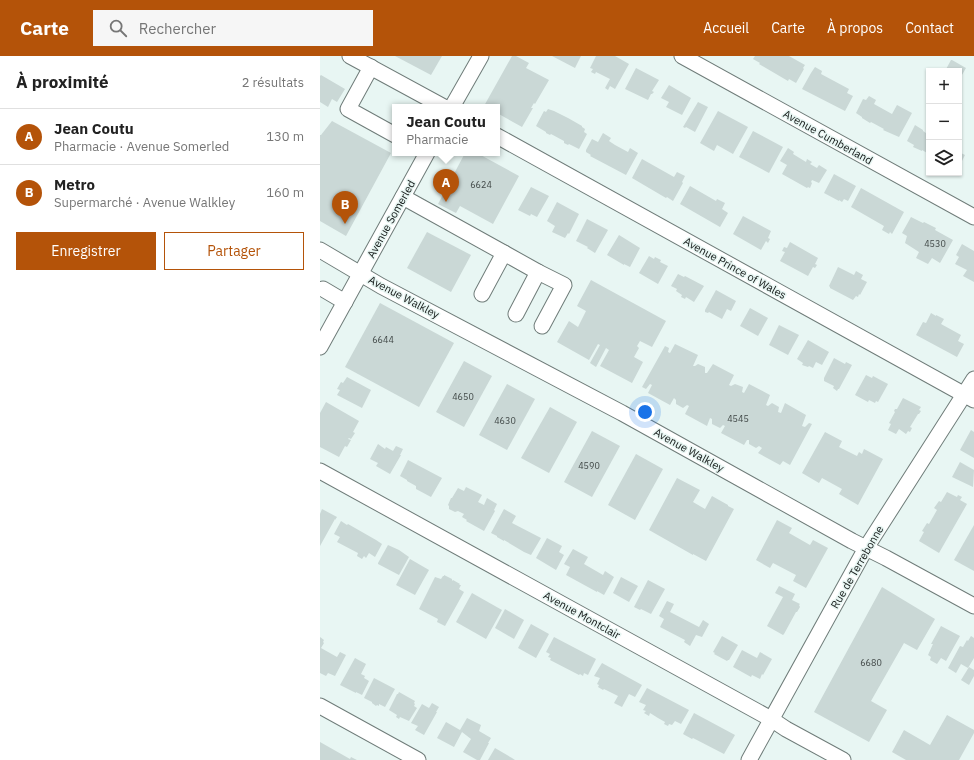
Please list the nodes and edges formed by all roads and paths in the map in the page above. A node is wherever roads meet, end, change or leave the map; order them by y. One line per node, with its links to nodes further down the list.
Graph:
1 (350, 56): 4 (street)
2 (481, 56): 6 (street)
3 (682, 56): 11 (street, Avenue Cumberland)
4 (371, 67): 5 (street); 7 (street)
5 (439, 104)
6 (454, 104)
7 (392, 133)
8 (500, 138): 24 (street, Avenue Prince of Wales)
9 (425, 156): 10 (street, Avenue Somerled)
10 (403, 197): 13 (street); 15 (street, Avenue Somerled)
11 (974, 217)
12 (320, 251): 15 (street, Avenue Walkley)
13 (504, 253): 14 (street); 17 (street)
14 (538, 272): 19 (street); 20 (street)
15 (360, 274): 18 (street, Avenue Somerled); 26 (street, Avenue Walkley)
16 (321, 290): 18 (street)
17 (482, 294)
18 (345, 302): 21 (street, Avenue Somerled)
19 (516, 314)
20 (542, 326)
21 (324, 333): 22 (street, Avenue Somerled)
22 (320, 348)
23 (974, 379): 24 (street, Rue de Terrebonne)
24 (969, 397): 26 (street, Rue de Terrebonne)
25 (320, 471): 29 (street, Avenue Montclair)
26 (866, 548): 27 (street, Avenue Walkley); 29 (street, Rue de Terrebonne)
27 (974, 606)
28 (320, 706): 30 (street)
29 (772, 719): 31 (street, Rue de Terrebonne); 32 (street, Avenue Montclair)
30 (418, 760)
31 (749, 760)
32 (843, 760)

